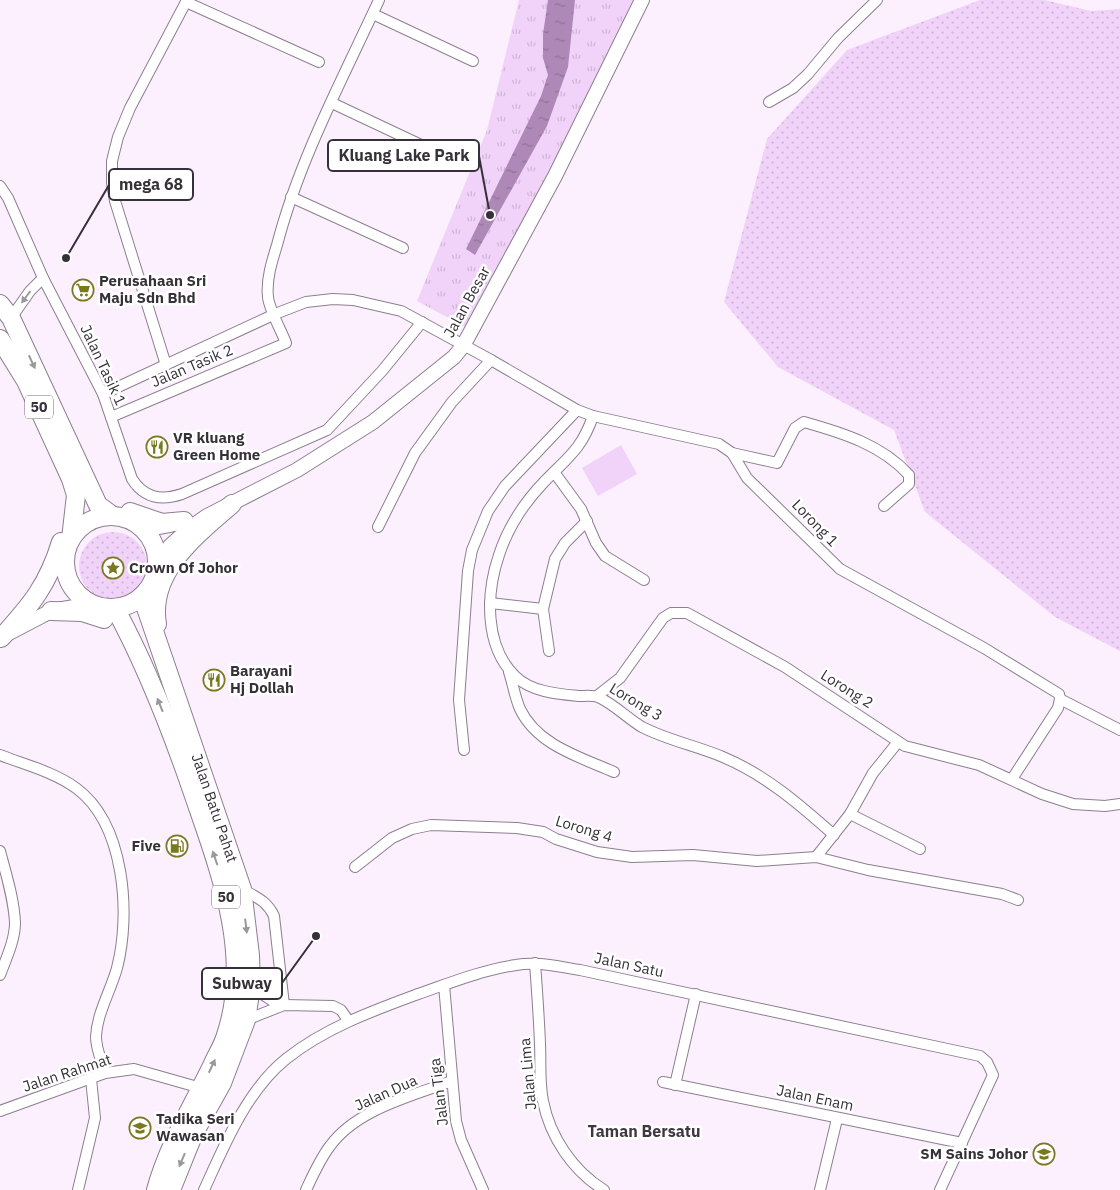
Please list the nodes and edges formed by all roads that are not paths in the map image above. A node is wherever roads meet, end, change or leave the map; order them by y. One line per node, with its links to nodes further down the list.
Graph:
1 (379, 0): 5 (street)
2 (642, 0): 20 (main road, Jalan Besar)
3 (876, 0): 8 (street)
4 (187, 1): 6 (street); 22 (street)
5 (373, 14): 7 (street); 9 (street)
6 (319, 62)
7 (473, 62)
8 (769, 102)
9 (332, 103): 10 (street); 12 (street)
10 (438, 153)
11 (0, 186): 14 (street, Jalan Tasik 1)
12 (291, 197): 13 (street); 16 (street)
13 (403, 248)
14 (43, 278): 17 (street, one-way to 17); 23 (street, Jalan Tasik 1)
15 (0, 304): 17 (highway)
16 (275, 314): 18 (street); 22 (street); 26 (street, Jalan Tasik 2)
17 (11, 318): 30 (highway, one-way to 30)
18 (422, 322): 20 (street); 26 (street, Jalan Tasik 1)
19 (0, 339): 28 (highway, 50)
20 (463, 346): 21 (street); 31 (main road, Jalan Besar)
21 (491, 360): 24 (street); 37 (street)
22 (166, 365): 23 (street)
23 (103, 394): 26 (street, Jalan Tasik 1)
24 (577, 410): 25 (street); 57 (street)
25 (593, 416): 27 (street); 29 (street, Lorong 3)
26 (111, 417)
27 (732, 453): 32 (street); 54 (street, Lorong 1)
28 (63, 462): 39 (highway, 50); 48 (highway)
29 (554, 472): 35 (street); 43 (street, Lorong 3)
30 (91, 489): 33 (highway); 36 (highway)
31 (232, 504): 34 (main road, Jalan Besar); 51 (highway)
32 (884, 506)
33 (113, 516): 38 (highway); 39 (highway)
34 (207, 516): 36 (main road, Jalan Besar); 40 (main road, Jalan Besar)
35 (588, 520): 41 (street); 46 (street)
36 (184, 522): 38 (main road, Jalan Besar)
37 (378, 527)
38 (144, 530): 40 (highway)
39 (69, 547): 44 (highway, 50); 48 (main road)
40 (157, 567): 42 (highway)
41 (644, 580)
42 (142, 596): 45 (highway); 51 (highway, Jalan Batu Pahat / 50)
43 (490, 603): 46 (street); 52 (street, Lorong 3)
44 (92, 604): 45 (highway); 47 (main road)
45 (115, 608): 49 (highway, Jalan Batu Pahat / 50)
46 (544, 609): 50 (street)
47 (51, 611): 48 (main road); 49 (highway)
48 (5, 635)
49 (138, 651): 83 (highway, Jalan Batu Pahat / 50, one-way to 49)
50 (549, 651)
51 (161, 655): 68 (highway, Jalan Batu Pahat / 50)
52 (508, 668): 53 (street, Lorong 3); 59 (street)
53 (597, 696): 56 (street, Lorong 2); 63 (street, Lorong 3)
54 (1060, 699): 55 (street, Lorong 1); 60 (street)
55 (1120, 730)
56 (898, 742): 60 (street, Lorong 2); 62 (street)
57 (464, 750)
58 (0, 755): 78 (street)
59 (614, 772)
60 (1012, 779): 61 (street, Lorong 2)
61 (1120, 804)
62 (850, 814): 63 (street); 64 (street)
63 (834, 835): 66 (street)
64 (920, 849)
65 (0, 851): 71 (street)
66 (816, 857): 67 (street, Lorong 4); 69 (street, Lorong 4)
67 (355, 867)
68 (242, 889): 73 (highway, Jalan Batu Pahat / 50, one-way to 73); 75 (street)
69 (1018, 900)
70 (535, 963): 72 (street, Jalan Satu); 74 (street, Jalan Satu); 93 (street, Jalan Lima)
71 (0, 975)
72 (444, 985): 77 (street, Jalan Satu); 80 (street, Jalan Tiga)
73 (251, 987): 75 (street); 76 (highway, Jalan Batu Pahat / 50)
74 (696, 994): 82 (street); 86 (street, Jalan Satu)
75 (282, 1005): 76 (street); 77 (street)
76 (246, 1020): 90 (highway, Jalan Batu Pahat / 50, one-way to 90)
77 (348, 1020): 87 (street, Jalan Satu)
78 (105, 1073): 79 (street, Jalan Rahmat); 83 (street, Jalan Rahmat)
79 (91, 1079): 84 (street, Jalan Rahmat); 88 (street)
80 (452, 1081): 91 (street, Jalan Dua); 92 (street, Jalan Tiga)
81 (663, 1082): 82 (street, Jalan Enam)
82 (675, 1085): 85 (street, Jalan Enam)
83 (201, 1088): 89 (highway, Jalan Batu Pahat / 50)
84 (0, 1111)
85 (837, 1119): 86 (street, Jalan Enam); 94 (street)
86 (962, 1143): 95 (street, Jalan Satu)
87 (208, 1189)
88 (78, 1190)
89 (156, 1190)
90 (171, 1190)
91 (306, 1190)
92 (483, 1190)
93 (604, 1190)
94 (820, 1190)
95 (940, 1190)

